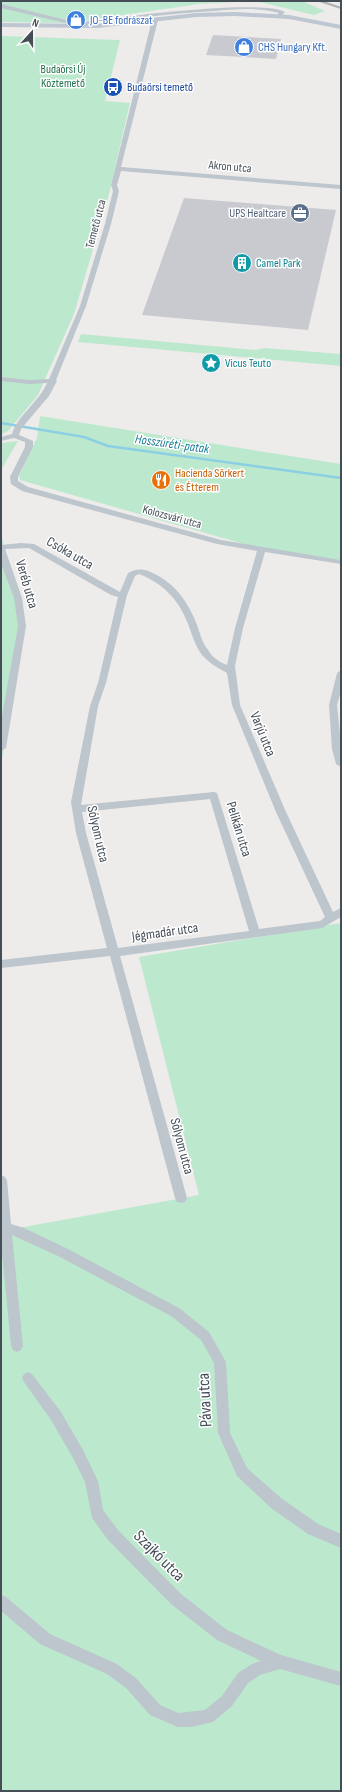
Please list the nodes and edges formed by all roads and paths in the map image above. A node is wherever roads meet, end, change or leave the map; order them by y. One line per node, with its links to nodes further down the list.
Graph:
1 (2, 1): 2 (street)
2 (1, 6): 6 (street)
3 (279, 16): 4 (street); 6 (street); 7 (street)
4 (155, 20): 6 (street); 8 (street, Temető utca)
5 (1, 25): 6 (street)
6 (75, 26)
7 (341, 27)
8 (118, 169): 9 (street, Akron utca); 11 (street, Temető utca)
9 (341, 187)
10 (1, 379): 11 (street)
11 (52, 381): 12 (street, Temető utca)
12 (16, 432): 13 (street); 15 (street, Kolozsvári utca)
13 (1, 439)
14 (1, 547): 17 (street, Csóka utca); 20 (street, Veréb utca)
15 (261, 550): 16 (street, Kolozsvári utca); 18 (street, Varjú utca)
16 (341, 562)
17 (123, 595): 18 (street, Sólyom utca); 22 (street, Sólyom utca)
18 (231, 671): 24 (street, Varjú utca)
19 (341, 673): 21 (street)
20 (1, 748)
21 (341, 764)
22 (77, 809): 25 (street, Pelikán utca); 26 (street, Sólyom utca)
23 (341, 912): 24 (street, Jégmadár utca)
24 (331, 919): 25 (street, Jégmadár utca)
25 (255, 934): 26 (street, Jégmadár utca)
26 (114, 951): 27 (street, Jégmadár utca); 29 (street, Sólyom utca)
27 (1, 964)
28 (1, 1180): 30 (street)
29 (180, 1198)
30 (7, 1228): 31 (street); 33 (street, Páva utca)
31 (17, 1346)
32 (28, 1378): 35 (street, Szajkó utca)
33 (341, 1541)
34 (1, 1602): 35 (street)
35 (280, 1662): 36 (street, Szajkó utca)
36 (341, 1679)

